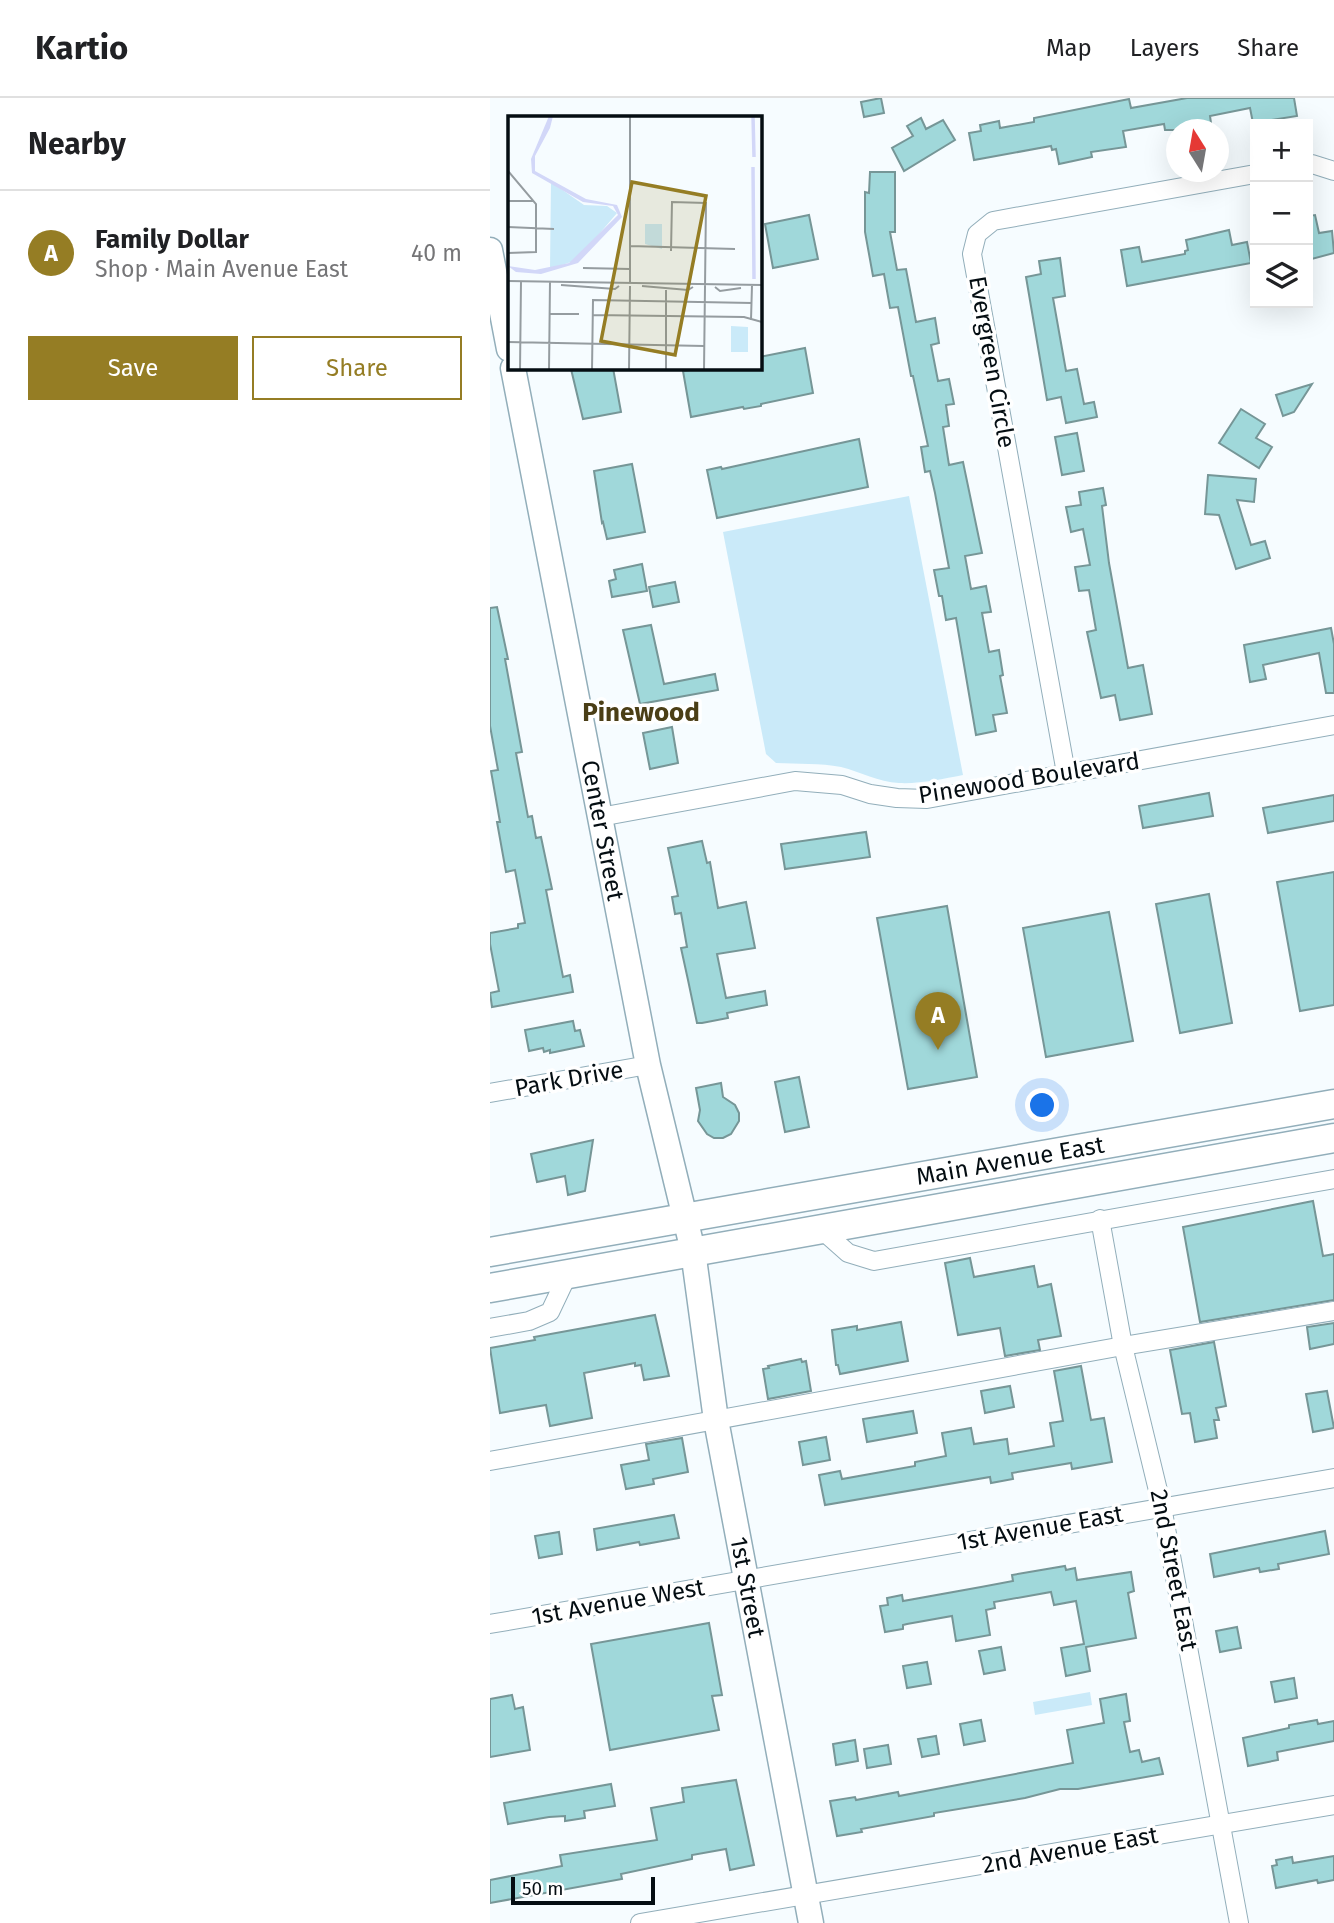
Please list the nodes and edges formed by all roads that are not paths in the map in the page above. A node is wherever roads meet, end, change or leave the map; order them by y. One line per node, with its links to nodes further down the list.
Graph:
1 (1313, 164): 2 (street)
2 (1334, 171)
3 (1250, 175): 8 (street, Evergreen Circle)
4 (490, 250): 5 (main road)
5 (508, 344)
6 (513, 369): 9 (main road, Center Street)
7 (1334, 724): 8 (street, Pinewood Boulevard)
8 (1066, 773): 9 (street, Pinewood Boulevard)
9 (600, 817): 10 (main road, Center Street)
10 (648, 1065): 11 (street, Park Drive); 15 (main road, Center Street)
11 (490, 1093)
12 (1334, 1104): 15 (main road, Main Avenue East)
13 (1334, 1138): 17 (main road, Main Avenue East)
14 (1334, 1179): 16 (street)
15 (686, 1218): 18 (main road, Center Street); 19 (main road, Main Avenue East)
16 (1100, 1219): 17 (street); 24 (street, 2nd Street East)
17 (822, 1230): 18 (main road, Main Avenue East)
18 (693, 1251): 20 (main road, Main Avenue East); 25 (main road, 1st Street)
19 (490, 1252)
20 (568, 1273): 21 (main road, Main Avenue East); 23 (street)
21 (490, 1288)
22 (1334, 1311): 24 (street)
23 (490, 1328)
24 (1123, 1346): 25 (street); 28 (street, 2nd Street East)
25 (716, 1420): 26 (street); 29 (main road, 1st Street)
26 (490, 1461)
27 (1334, 1478): 28 (street, 1st Avenue East)
28 (1163, 1507): 29 (street, 1st Avenue East); 32 (street, 2nd Street East)
29 (746, 1579): 30 (street, 1st Avenue West); 33 (main road, 1st Street)
30 (490, 1624)
31 (1334, 1805): 32 (street, 2nd Avenue East)
32 (1222, 1825): 33 (street, 2nd Avenue East); 36 (street, 2nd Street East)
33 (805, 1895): 34 (street, 2nd Avenue East); 35 (main road, 1st Street)
34 (640, 1923)
35 (811, 1923)
36 (1239, 1923)

